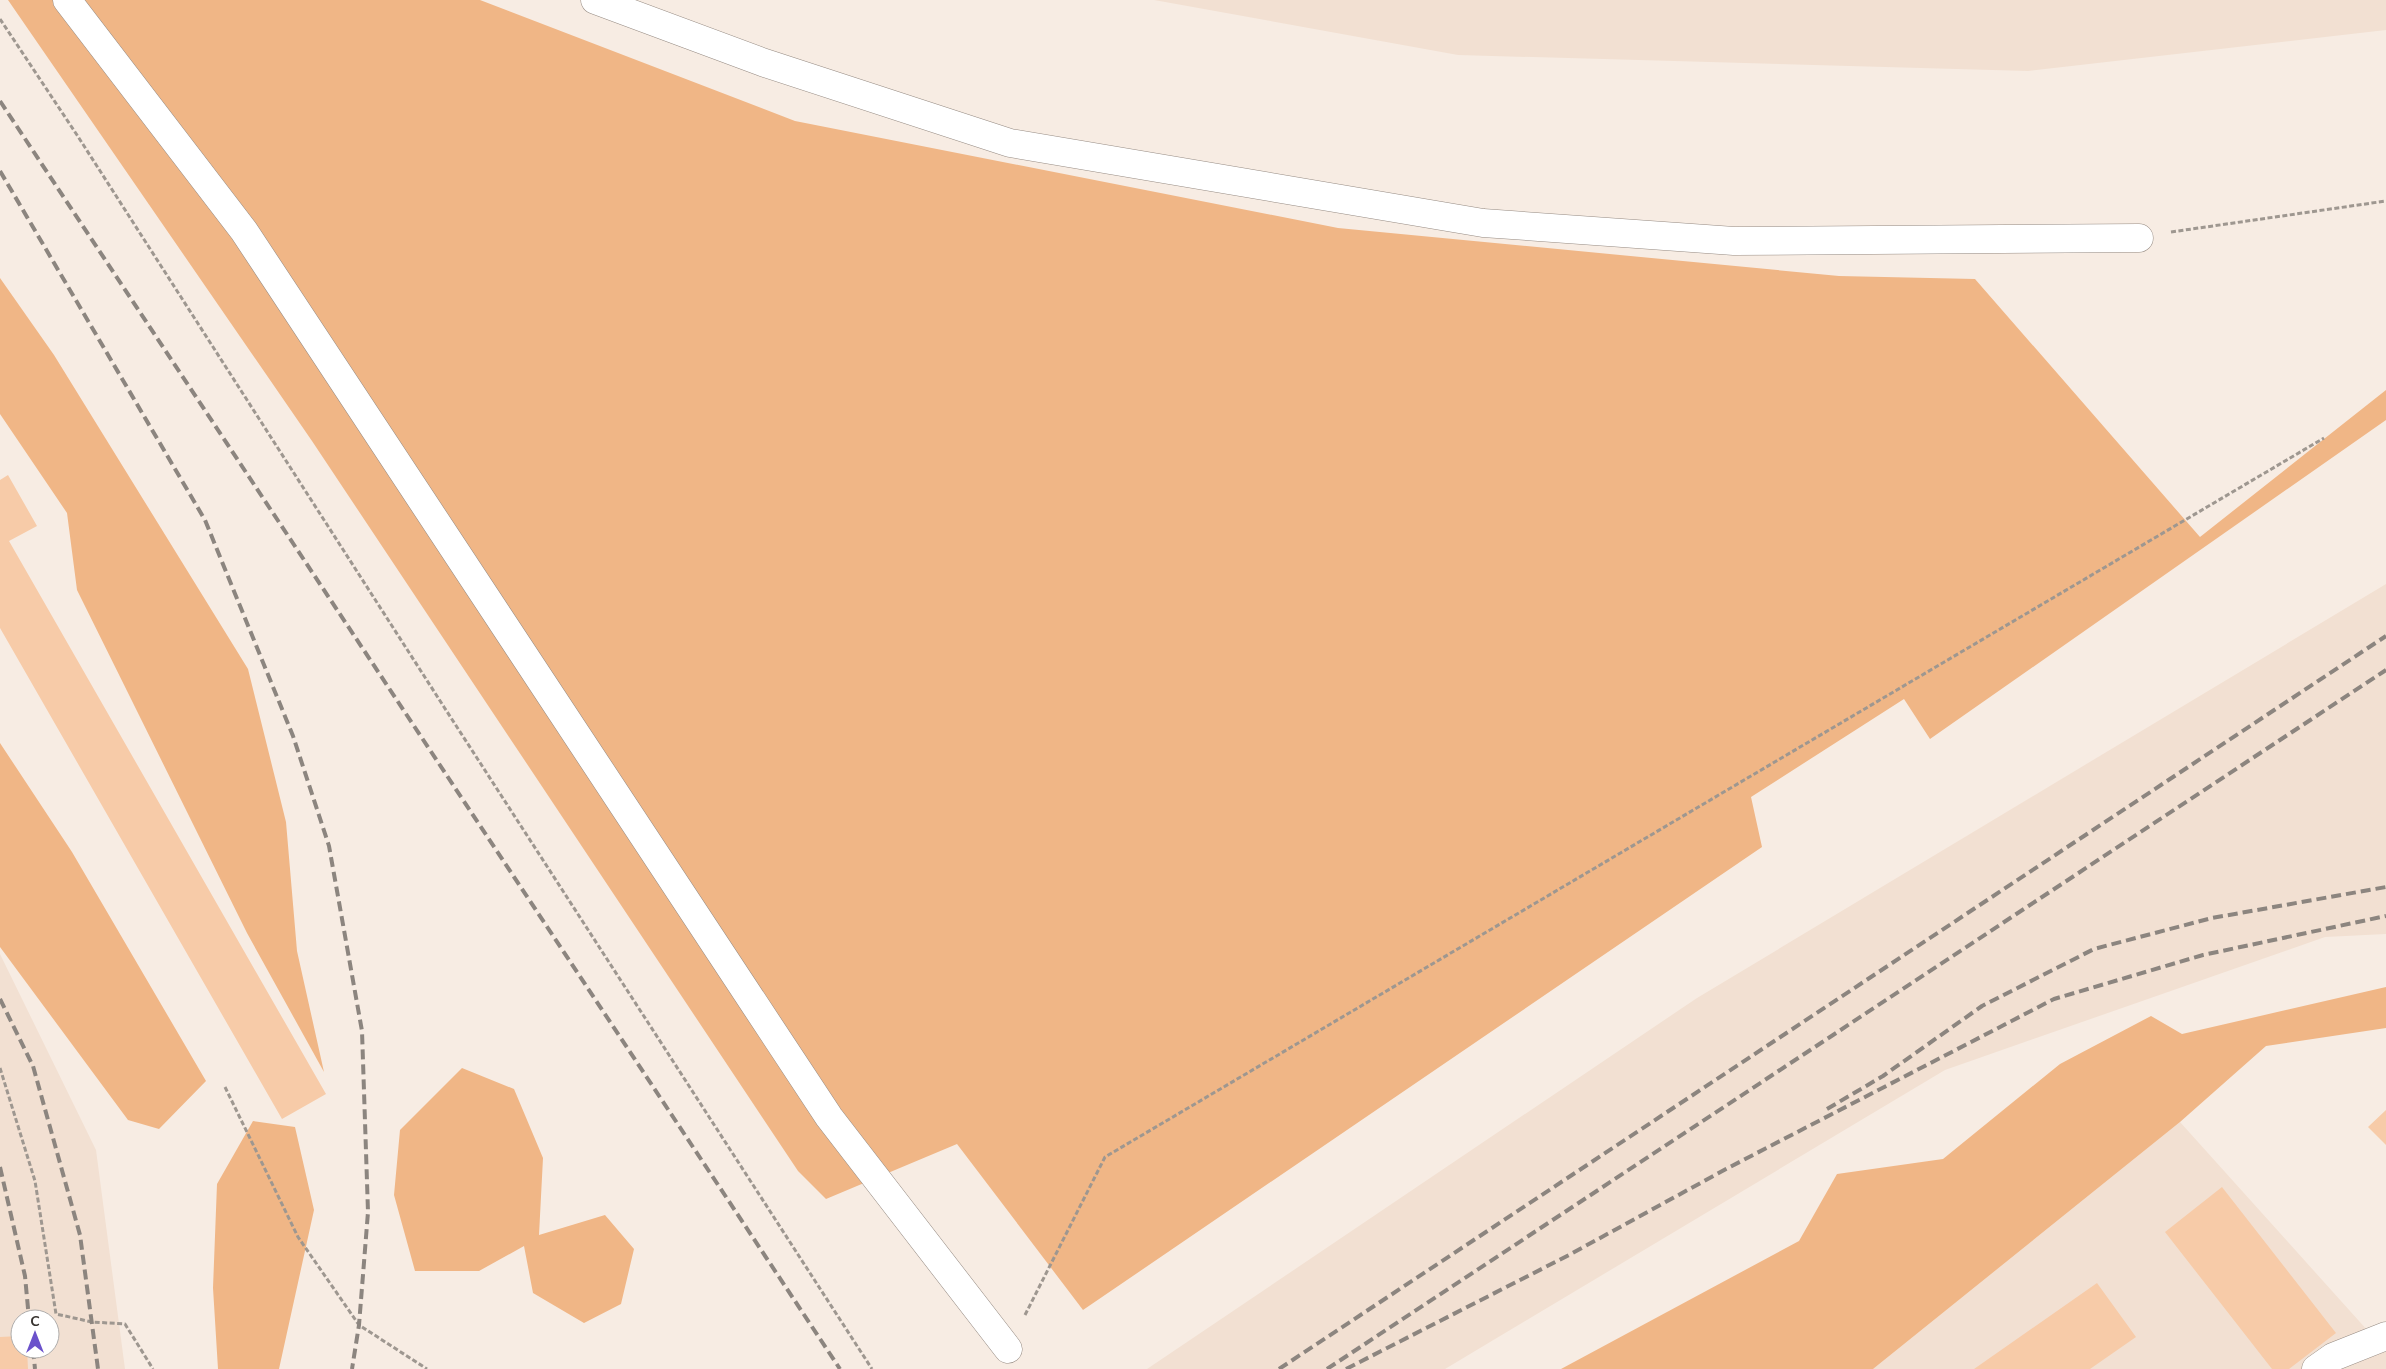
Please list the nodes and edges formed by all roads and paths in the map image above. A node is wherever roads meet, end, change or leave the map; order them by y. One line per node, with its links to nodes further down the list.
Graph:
1 (68, 0): 10 (lane)
2 (595, 0): 5 (lane)
3 (0, 19): 13 (path)
4 (2386, 201): 5 (path)
5 (2139, 238)
6 (2324, 438): 10 (path)
7 (0, 1068): 11 (path)
8 (225, 1087): 12 (path)
9 (2386, 1336): 14 (lane)
10 (1008, 1349)
11 (153, 1369)
12 (427, 1369)
13 (872, 1369)
14 (2316, 1369)

